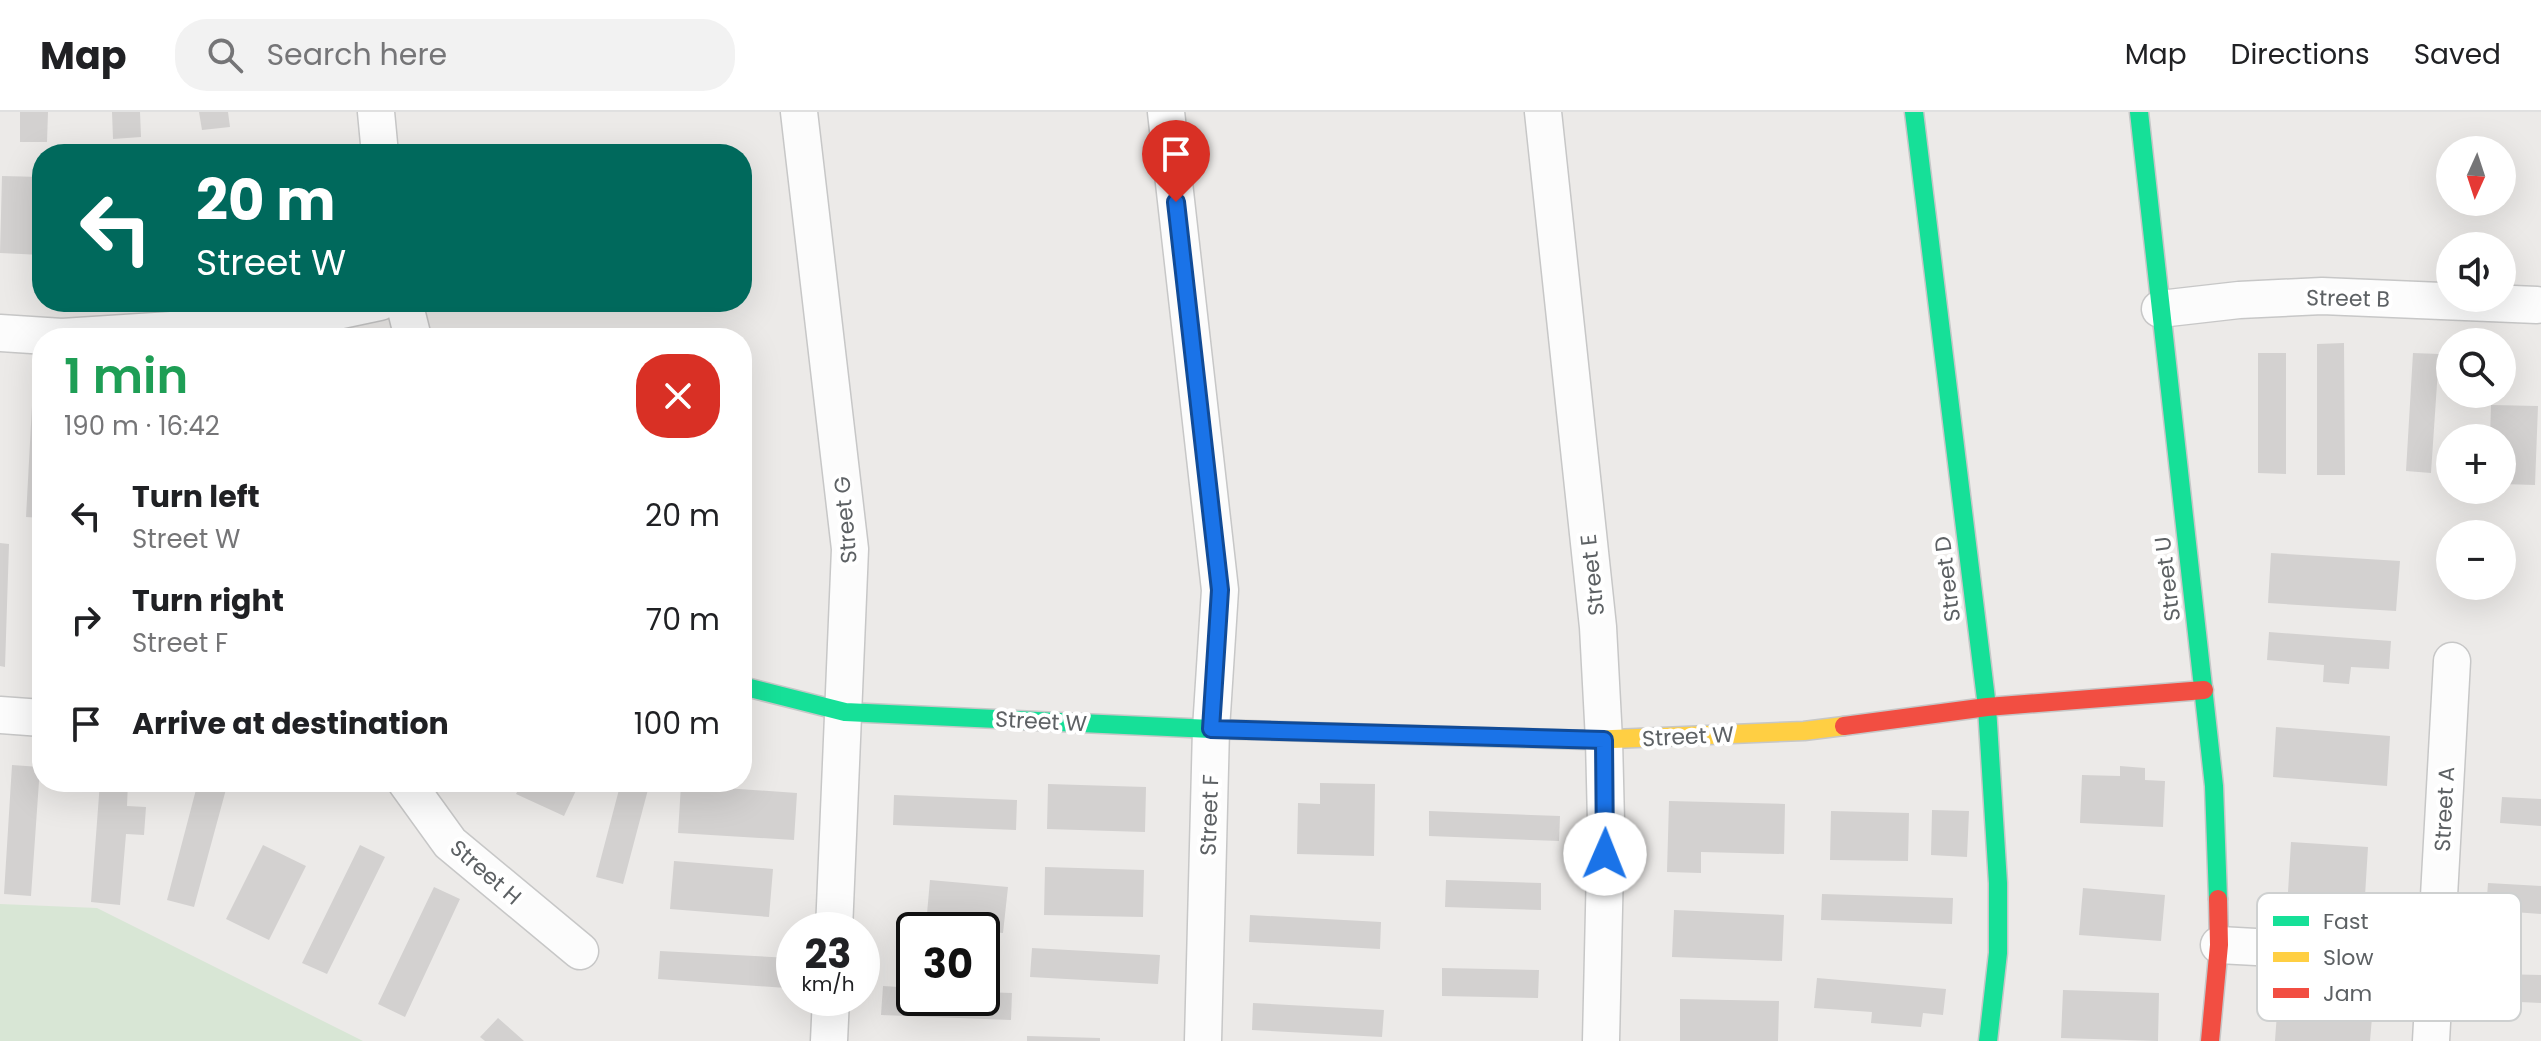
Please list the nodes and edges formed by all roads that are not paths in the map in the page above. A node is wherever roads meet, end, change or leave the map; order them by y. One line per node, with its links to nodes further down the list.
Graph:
1 (376, 112): 7 (street)
2 (799, 112): 18 (street, Street G)
3 (1166, 112): 21 (street, Street F)
4 (1543, 112): 22 (street, Street E)
5 (1914, 112): 17 (street, Street D)
6 (2139, 112): 9 (street, Street U)
7 (379, 144)
8 (2537, 305): 9 (street, Street B)
9 (2160, 309): 16 (street, Street U)
10 (333, 312): 11 (street)
11 (203, 328)
12 (0, 333): 13 (street)
13 (32, 335)
14 (2452, 661): 24 (street, Street A)
15 (752, 689): 18 (street, Street W)
16 (2204, 690): 17 (street, Street W); 26 (street, Street U)
17 (1987, 707): 22 (street, Street W); 34 (street, Street D)
18 (845, 712): 21 (street, Street W); 25 (street, Street G)
19 (0, 715): 20 (street)
20 (32, 717)
21 (1211, 729): 22 (street, Street W); 32 (street, Street F)
22 (1604, 740): 33 (street, Street E)
23 (413, 792): 28 (street, Street H)
24 (2439, 893)
25 (835, 912)
26 (2219, 945): 27 (street); 35 (street, Street U)
27 (2257, 947)
28 (580, 951)
29 (830, 1016): 31 (street)
30 (2432, 1021): 36 (street, Street A)
31 (829, 1041)
32 (1203, 1041)
33 (1601, 1041)
34 (1988, 1041)
35 (2210, 1041)
36 (2431, 1041)

